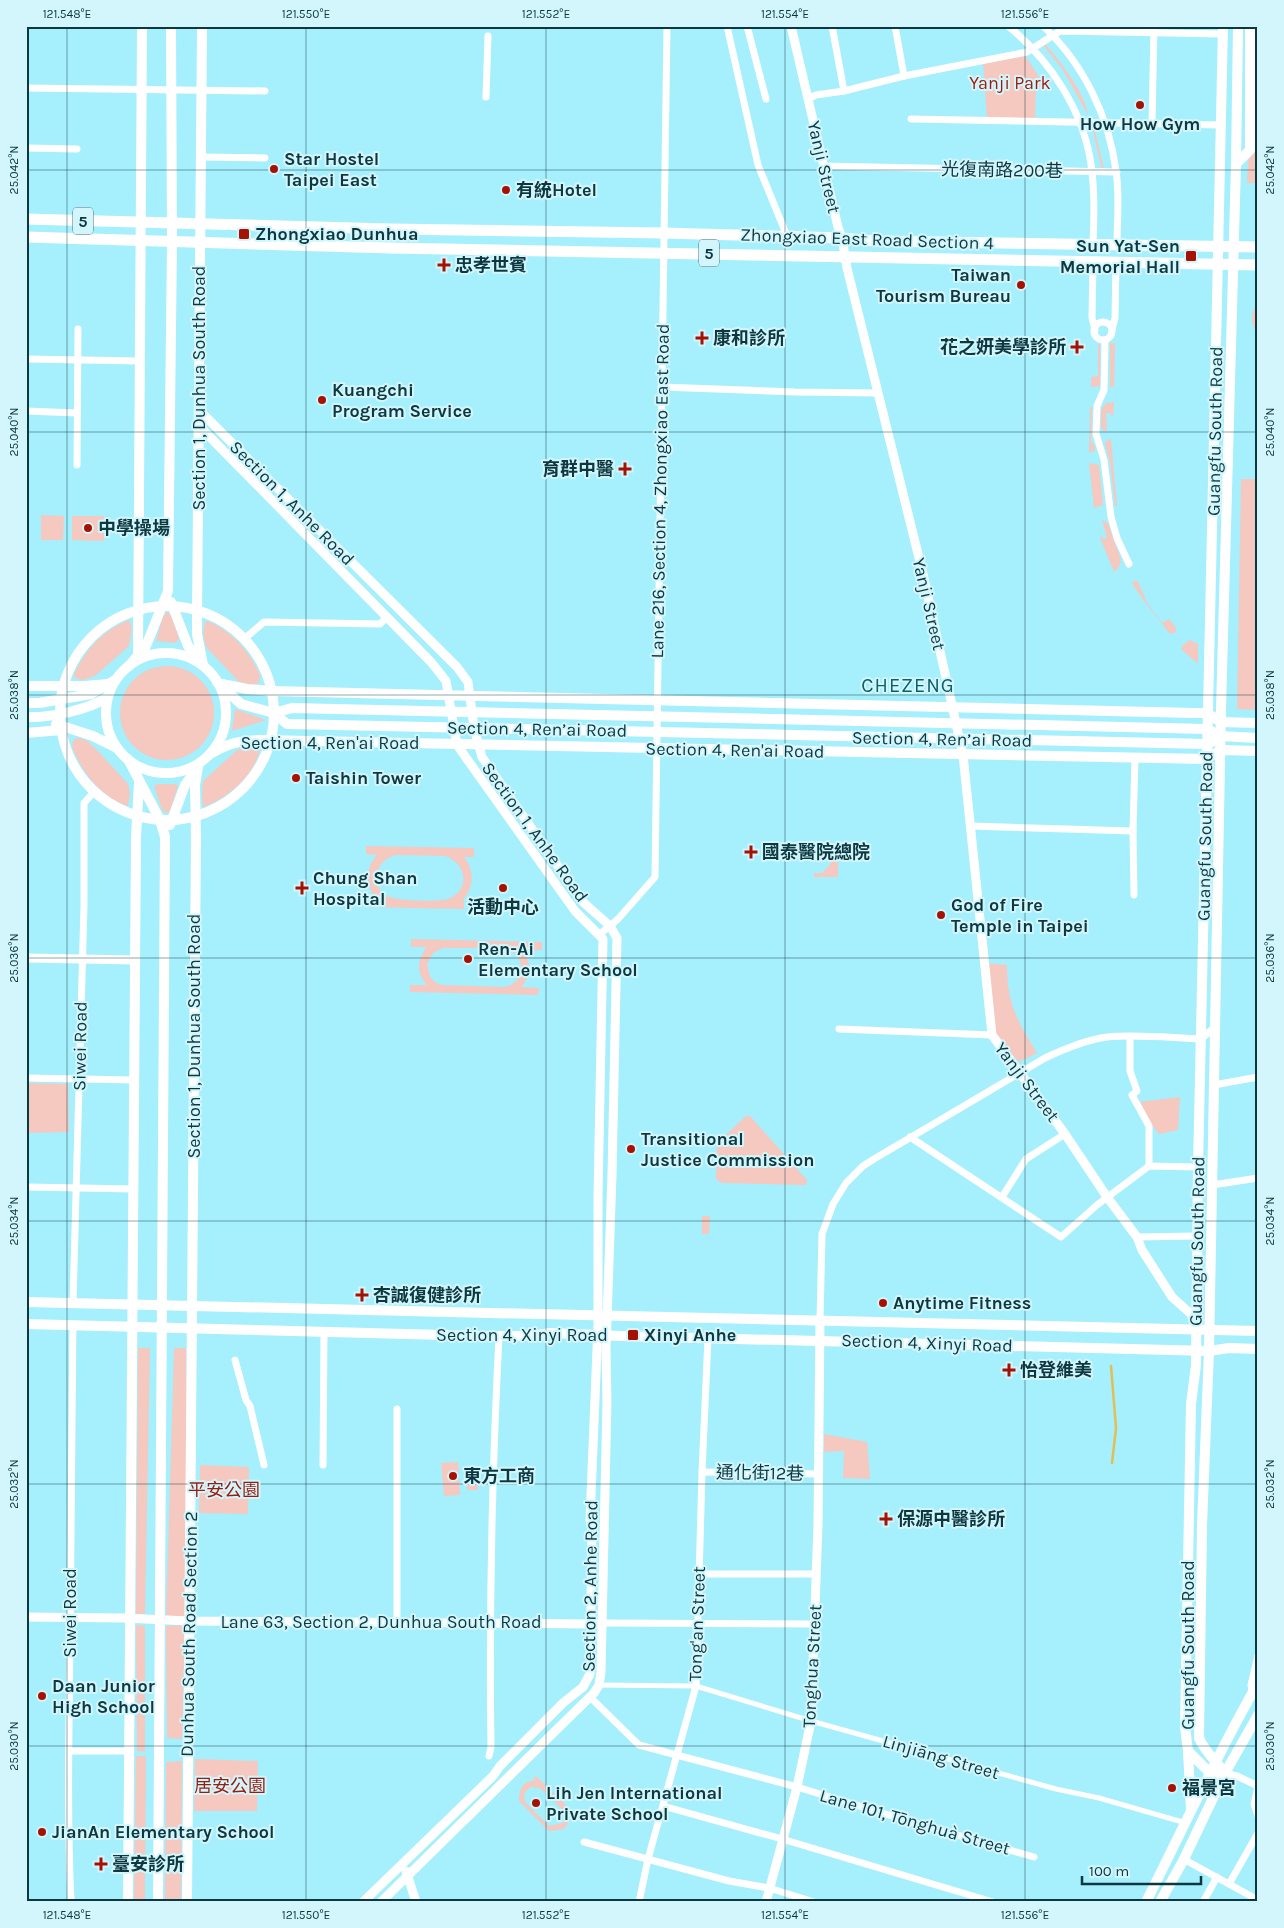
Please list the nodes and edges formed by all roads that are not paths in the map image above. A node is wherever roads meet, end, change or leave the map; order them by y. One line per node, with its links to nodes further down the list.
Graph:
1 (142, 26): 21 (main road)
2 (171, 26): 22 (main road, Section 1, Dunhua South Road)
3 (202, 26): 23 (main road, Section 1, Dunhua South Road)
4 (667, 26): 46 (street, Lane 216, Section 4, Zhongxiao East Road)
5 (727, 26): 47 (street)
6 (747, 26): 27 (street)
7 (791, 26): 28 (street, Yanji Street)
8 (832, 26): 25 (street)
9 (895, 26): 19 (street)
10 (1008, 26): 18 (street)
11 (1043, 26): 16 (street)
12 (1238, 26): 38 (main road, Guangfu South Road)
13 (1250, 26): 38 (main road)
14 (1154, 29): 15 (street); 16 (street); 32 (street)
15 (1223, 30): 33 (main road, Guangfu South Road)
16 (1053, 35): 18 (street); 31 (street)
17 (488, 36): 26 (street)
18 (1032, 48): 19 (street); 30 (street)
19 (904, 76): 25 (street)
20 (26, 88): 21 (street)
21 (142, 89): 22 (street); 43 (main road)
22 (171, 90): 23 (street); 44 (main road, Section 1, Dunhua South Road)
23 (202, 90): 24 (street); 36 (main road, Section 1, Dunhua South Road)
24 (265, 91)
25 (844, 91): 28 (street)
26 (486, 97)
27 (766, 99)
28 (808, 99): 39 (street, Yanji Street)
29 (911, 119): 30 (street)
30 (1079, 122): 31 (street); 40 (street)
31 (1105, 122): 32 (street); 41 (street)
32 (1152, 124): 33 (street)
33 (1221, 125): 55 (main road, Guangfu South Road)
34 (26, 148): 35 (street)
35 (77, 149)
36 (202, 157): 37 (street); 45 (main road, Section 1, Dunhua South Road)
37 (265, 158)
38 (1236, 164): 56 (main road, Guangfu South Road)
39 (824, 166): 40 (street, 光復南路200巷); 49 (street, Yanji Street)
40 (1092, 172): 41 (street, 光復南路200巷); 53 (street)
41 (1117, 172): 54 (street)
42 (26, 219): 43 (main road, Zhongxiao East Road Section 4 / 5)
43 (141, 222): 44 (main road, Zhongxiao East Road Section 4 / 5); 50 (main road)
44 (172, 223): 45 (main road, Zhongxiao East Road Section 4 / 5); 51 (main road, Section 1, Dunhua South Road)
45 (200, 224): 46 (main road, Zhongxiao East Road Section 4 / 5); 52 (main road, Section 1, Dunhua South Road)
46 (663, 233): 47 (main road, Zhongxiao East Road Section 4 / 5); 58 (street, Lane 216, Section 4, Zhongxiao East Road)
47 (787, 236): 49 (main road, Zhongxiao East Road Section 4 / 5)
48 (26, 237): 50 (main road, Zhongxiao East Road Section 4 / 5)
49 (842, 238): 53 (main road, Zhongxiao East Road Section 4 / 5); 59 (street, Yanji Street)
50 (140, 240): 51 (main road, Zhongxiao East Road Section 4 / 5); 71 (main road)
51 (172, 241): 52 (main road, Zhongxiao East Road Section 4 / 5); 80 (main road, Section 1, Dunhua South Road)
52 (200, 242): 58 (main road, Zhongxiao East Road Section 4 / 5); 74 (main road, Section 1, Dunhua South Road)
53 (1093, 244): 54 (main road, Zhongxiao East Road Section 4 / 5)
54 (1117, 245): 55 (main road, Zhongxiao East Road Section 4 / 5)
55 (1218, 246): 56 (main road, Zhongxiao East Road Section 4 / 5); 62 (main road, Guangfu South Road)
56 (1233, 247): 57 (main road, Zhongxiao East Road Section 4 / 5); 63 (main road, Guangfu South Road)
57 (1258, 247)
58 (663, 252): 59 (main road, Zhongxiao East Road Section 4 / 5); 72 (street, Lane 216, Section 4, Zhongxiao East Road)
59 (845, 256): 60 (main road, Zhongxiao East Road Section 4 / 5); 73 (street, Yanji Street)
60 (1093, 261): 61 (main road, Zhongxiao East Road Section 4 / 5); 66 (street)
61 (1116, 262): 62 (main road, Zhongxiao East Road Section 4 / 5); 67 (street)
62 (1218, 264): 63 (main road, Zhongxiao East Road Section 4 / 5); 105 (main road, Guangfu South Road)
63 (1233, 264): 64 (main road, Zhongxiao East Road Section 4 / 5); 110 (main road, Guangfu South Road)
64 (1258, 265)
65 (78, 329): 70 (street)
66 (1095, 330): 67 (street); 68 (street)
67 (1112, 330): 68 (street)
68 (1105, 340): 79 (street)
69 (26, 359): 70 (street)
70 (78, 360): 71 (street); 76 (street)
71 (140, 361): 81 (main road)
72 (661, 387): 73 (street); 98 (street, Lane 216, Section 4, Zhongxiao East Road)
73 (878, 393): 100 (street, Yanji Street)
74 (199, 410): 77 (main road, Section 1, Dunhua South Road); 95 (street, Section 1, Anhe Road)
75 (26, 412): 76 (street)
76 (77, 413): 78 (street)
77 (199, 426): 82 (main road, Section 1, Dunhua South Road); 83 (street, Section 1, Anhe Road)
78 (77, 465)
79 (1128, 564)
80 (168, 606): 81 (main road); 82 (main road); 85 (main road, Section 1, Dunhua South Road); 87 (main road)
81 (138, 610): 85 (main road); 92 (main road)
82 (198, 611): 84 (main road); 87 (main road, Section 1, Dunhua South Road)
83 (386, 618): 84 (street); 94 (street, Section 1, Anhe Road)
84 (244, 639): 93 (main road)
85 (138, 654): 86 (main road, Section 1, Dunhua South Road)
86 (129, 666): 87 (main road); 88 (main road)
87 (203, 666): 89 (main road)
88 (118, 677): 90 (main road); 96 (main road)
89 (219, 683): 93 (main road); 103 (main road, Section 4, Ren’ai Road); 129 (main road)
90 (108, 684): 92 (main road); 97 (main road)
91 (26, 686): 92 (main road)
92 (63, 686): 97 (main road)
93 (272, 691): 94 (main road); 103 (main road)
94 (449, 696): 95 (main road); 101 (street, Section 1, Anhe Road)
95 (470, 696): 98 (main road); 104 (street, Section 1, Anhe Road)
96 (108, 697): 102 (main road); 125 (main road)
97 (60, 699): 99 (main road); 102 (main road)
98 (658, 700): 100 (main road); 106 (street, Lane 216, Section 4, Zhongxiao East Road)
99 (26, 703)
100 (953, 706): 105 (main road); 109 (street, Yanji Street)
101 (452, 712): 103 (main road, Section 4, Ren’ai Road); 104 (main road, Section 4, Ren’ai Road); 113 (street, Section 1, Anhe Road)
102 (59, 713): 108 (main road); 112 (main road)
103 (274, 713): 113 (main road, Section 4, Ren’ai Road); 120 (main road)
104 (472, 713): 106 (main road, Section 4, Ren’ai Road); 114 (street, Section 1, Anhe Road)
105 (1208, 714): 110 (main road); 115 (main road, Guangfu South Road)
106 (658, 716): 109 (main road, Section 4, Ren’ai Road); 116 (street, Lane 216, Section 4, Zhongxiao East Road)
107 (26, 717): 108 (main road)
108 (39, 717): 112 (main road)
109 (956, 722): 115 (main road, Section 4, Ren’ai Road); 121 (street, Yanji Street)
110 (1222, 722): 111 (main road); 118 (main road, Guangfu South Road)
111 (1258, 723)
112 (60, 727): 117 (main road); 125 (main road); 136 (main road)
113 (455, 728): 114 (main road, Section 4, Ren’ai Road); 123 (street, Section 1, Anhe Road)
114 (474, 728): 116 (main road, Section 4, Ren’ai Road); 124 (street, Section 1, Anhe Road)
115 (1207, 729): 118 (main road, Section 4, Ren’ai Road); 122 (main road, Guangfu South Road)
116 (658, 732): 121 (main road, Section 4, Ren’ai Road); 126 (street, Lane 216, Section 4, Zhongxiao East Road)
117 (26, 733)
118 (1222, 736): 119 (main road, Section 4, Ren’ai Road); 122 (main road, Section 4, Ren’ai Road); 127 (main road, Guangfu South Road)
119 (1258, 738)
120 (270, 740): 123 (main road, Section 4, Ren'ai Road); 129 (main road, Section 4, Ren'ai Road); 138 (main road)
121 (960, 740): 122 (main road, Section 4, Ren’ai Road); 130 (street, Yanji Street)
122 (1207, 744): 133 (main road, Guangfu South Road)
123 (457, 745): 124 (main road, Section 4, Ren'ai Road); 146 (street, Section 1, Anhe Road)
124 (478, 745): 126 (main road, Section 4, Ren'ai Road); 145 (street, Section 1, Anhe Road)
125 (117, 748): 132 (main road)
126 (658, 749): 130 (main road, Section 4, Ren'ai Road); 145 (street, Lane 216, Section 4, Zhongxiao East Road)
127 (1222, 750): 128 (main road); 133 (main road); 150 (main road, Guangfu South Road)
128 (1258, 751)
129 (212, 753): 134 (main road)
130 (963, 755): 131 (main road, Section 4, Ren'ai Road); 141 (street, Yanji Street)
131 (1135, 758): 133 (main road, Section 4, Ren'ai Road); 142 (street)
132 (128, 759): 134 (main road); 135 (main road, Section 1, Dunhua South Road)
133 (1206, 759): 154 (main road, Guangfu South Road)
134 (201, 763): 138 (main road, Section 1, Dunhua South Road); 140 (main road, Section 1, Dunhua South Road)
135 (139, 782): 137 (main road, Section 1, Dunhua South Road); 139 (main road, Section 1, Dunhua South Road)
136 (94, 792): 137 (main road); 148 (street, Siwei Road)
137 (137, 816): 139 (main road); 149 (main road, Section 1, Dunhua South Road)
138 (195, 816): 140 (main road); 178 (main road, Section 1, Dunhua South Road)
139 (160, 820): 140 (main road); 143 (main road, Section 1, Dunhua South Road)
140 (172, 820): 143 (main road, Section 1, Dunhua South Road)
141 (970, 826): 142 (street); 152 (street, Yanji Street)
142 (1133, 831): 144 (street)
143 (165, 837): 177 (main road, Section 1, Dunhua South Road)
144 (1134, 895)
145 (610, 926): 146 (street, Lane 216, Section 4, Zhongxiao East Road); 182 (street)
146 (600, 934): 182 (street)
147 (26, 958): 148 (street)
148 (82, 959): 149 (street); 158 (street, Siwei Road)
149 (135, 960): 159 (main road, Section 1, Dunhua South Road)
150 (1216, 1026): 154 (street); 160 (main road, Guangfu South Road)
151 (839, 1030): 152 (street)
152 (992, 1035): 155 (street, Yanji Street)
153 (1130, 1037): 154 (street); 155 (street); 163 (street)
154 (1201, 1039): 164 (main road, Guangfu South Road)
155 (1021, 1074): 161 (street, Yanji Street); 162 (street)
156 (1258, 1077): 160 (street)
157 (26, 1078): 158 (street)
158 (79, 1079): 159 (street); 168 (street, Siwei Road)
159 (135, 1080): 169 (main road, Section 1, Dunhua South Road)
160 (1214, 1085): 166 (main road, Guangfu South Road)
161 (1065, 1134): 170 (street); 171 (street, Yanji Street)
162 (910, 1137): 170 (street); 179 (street)
163 (1149, 1166): 164 (street); 171 (street)
164 (1198, 1167): 172 (main road, Guangfu South Road)
165 (1258, 1178): 166 (street)
166 (1212, 1185): 187 (main road, Guangfu South Road)
167 (26, 1187): 168 (street)
168 (77, 1187): 169 (street); 175 (street, Siwei Road)
169 (134, 1189): 176 (main road, Section 1, Dunhua South Road)
170 (1002, 1197): 171 (street)
171 (1107, 1197): 173 (street, Yanji Street)
172 (1196, 1236): 173 (street); 186 (main road, Guangfu South Road)
173 (1137, 1237): 186 (street, Yanji Street)
174 (26, 1302): 175 (main road, Section 4, Xinyi Road)
175 (74, 1303): 176 (main road, Section 4, Xinyi Road)
176 (133, 1304): 177 (main road, Section 4, Xinyi Road); 183 (main road, Section 1, Dunhua South Road)
177 (162, 1305): 178 (main road, Section 4, Xinyi Road); 184 (main road, Section 1, Dunhua South Road)
178 (192, 1306): 182 (main road, Section 4, Xinyi Road); 185 (main road, Dunhua South Road Section 2)
179 (820, 1320): 182 (main road, Section 4, Xinyi Road); 186 (main road, Section 4, Xinyi Road); 192 (street, Tonghua Street)
180 (26, 1324): 181 (main road, Section 4, Xinyi Road)
181 (73, 1325): 183 (main road, Section 4, Xinyi Road); 205 (street, Siwei Road)
182 (603, 1325): 190 (main road, Section 4, Xinyi Road); 191 (main road, Section 4, Xinyi Road); 211 (street, Section 2, Anhe Road); 212 (street, Section 2, Anhe Road)
183 (133, 1326): 184 (main road, Section 4, Xinyi Road); 206 (main road)
184 (161, 1327): 185 (main road, Section 4, Xinyi Road); 207 (main road, Dunhua South Road Section 2)
185 (192, 1327): 188 (main road, Section 4, Xinyi Road); 208 (main road, Dunhua South Road Section 2)
186 (1196, 1329): 187 (main road, Section 4, Xinyi Road); 194 (main road, Guangfu South Road)
187 (1209, 1329): 189 (main road, Section 4, Xinyi Road); 195 (main road, Guangfu South Road)
188 (324, 1331): 190 (main road, Section 4, Xinyi Road); 198 (street)
189 (1258, 1331)
190 (499, 1336): 210 (street)
191 (708, 1338): 192 (main road, Section 4, Xinyi Road); 200 (street, Tong'an Street)
192 (820, 1340): 194 (main road, Section 4, Xinyi Road); 201 (street, Tonghua Street)
193 (1258, 1349): 195 (main road, Section 4, Xinyi Road)
194 (1196, 1350): 195 (main road, Section 4, Xinyi Road); 224 (main road, Guangfu South Road)
195 (1209, 1351): 227 (main road, Guangfu South Road)
196 (235, 1360): 199 (street)
197 (397, 1409): 209 (street)
198 (324, 1465)
199 (264, 1466)
200 (702, 1472): 201 (street, 通化街12巷); 202 (street, Tong'an Street)
201 (818, 1474): 203 (street, Tonghua Street)
202 (700, 1574): 203 (street); 213 (street, Tong'an Street)
203 (816, 1574): 214 (street, Tonghua Street)
204 (26, 1617): 205 (street, Lane 63, Section 2, Dunhua South Road)
205 (70, 1617): 206 (street, Lane 63, Section 2, Dunhua South Road); 222 (street, Siwei Road)
206 (131, 1619): 207 (street, Lane 63, Section 2, Dunhua South Road); 223 (main road)
207 (160, 1620): 208 (street, Lane 63, Section 2, Dunhua South Road); 250 (main road, Dunhua South Road Section 2)
208 (189, 1621): 209 (street, Lane 63, Section 2, Dunhua South Road); 251 (main road, Dunhua South Road Section 2)
209 (397, 1622): 210 (street, Lane 63, Section 2, Dunhua South Road)
210 (491, 1622): 211 (street, Lane 63, Section 2, Dunhua South Road); 226 (street)
211 (592, 1624): 212 (street, Lane 63, Section 2, Dunhua South Road); 242 (street, Section 2, Anhe Road)
212 (602, 1624): 213 (street); 216 (street, Section 2, Anhe Road)
213 (697, 1624): 214 (street); 217 (street, Tong'an Street)
214 (814, 1624): 221 (street, Tonghua Street)
215 (1258, 1655): 218 (street)
216 (599, 1685): 217 (street, Linjiāng Street); 219 (street, Section 2, Anhe Road)
217 (696, 1686): 221 (street, Linjiāng Street); 225 (street, Tong'an Street)
218 (1255, 1688): 227 (main road)
219 (590, 1697): 225 (street, Lane 101, Tōnghuà Street); 243 (street, Section 2, Anhe Road)
220 (1258, 1715): 229 (main road)
221 (811, 1721): 231 (street, Tonghua Street); 235 (street, Linjiāng Street)
222 (69, 1751): 223 (street); 248 (street, Siwei Road)
223 (130, 1751): 249 (main road)
224 (1188, 1751): 228 (main road, Guangfu South Road); 233 (main road)
225 (677, 1755): 231 (street, Lane 101, Tōnghuà Street); 232 (street, Tong'an Street)
226 (489, 1756)
227 (1216, 1760): 228 (main road); 229 (main road, Guangfu South Road)
228 (1210, 1772): 229 (main road); 233 (main road)
229 (1225, 1773): 230 (street); 241 (main road)
230 (1257, 1786): 234 (street)
231 (797, 1787): 237 (street, Tonghua Street); 239 (street, Lane 101, Tōnghuà Street)
232 (664, 1806): 237 (street); 240 (street, Tong'an Street)
233 (1191, 1812): 235 (main road)
234 (1258, 1819)
235 (1186, 1823): 259 (main road)
236 (1258, 1833): 245 (street)
237 (782, 1839): 246 (street, Tonghua Street); 258 (street)
238 (584, 1842): 240 (street)
239 (1034, 1857)
240 (648, 1859): 246 (street); 255 (street, Tong'an Street)
241 (1183, 1861): 244 (street); 260 (main road)
242 (403, 1864): 243 (street); 252 (street, Section 2, Anhe Road)
243 (408, 1876): 253 (street, Section 2, Anhe Road); 254 (street)
244 (1216, 1878): 245 (street); 261 (street)
245 (1228, 1884): 247 (street)
246 (769, 1888): 256 (street, Tonghua Street); 257 (street)
247 (1258, 1900)
248 (71, 1902)
249 (128, 1902)
250 (158, 1902)
251 (187, 1902)
252 (363, 1902)
253 (381, 1902)
254 (416, 1902)
255 (639, 1902)
256 (766, 1902)
257 (814, 1902)
258 (993, 1902)
259 (1146, 1902)
260 (1160, 1902)
261 (1203, 1902)

